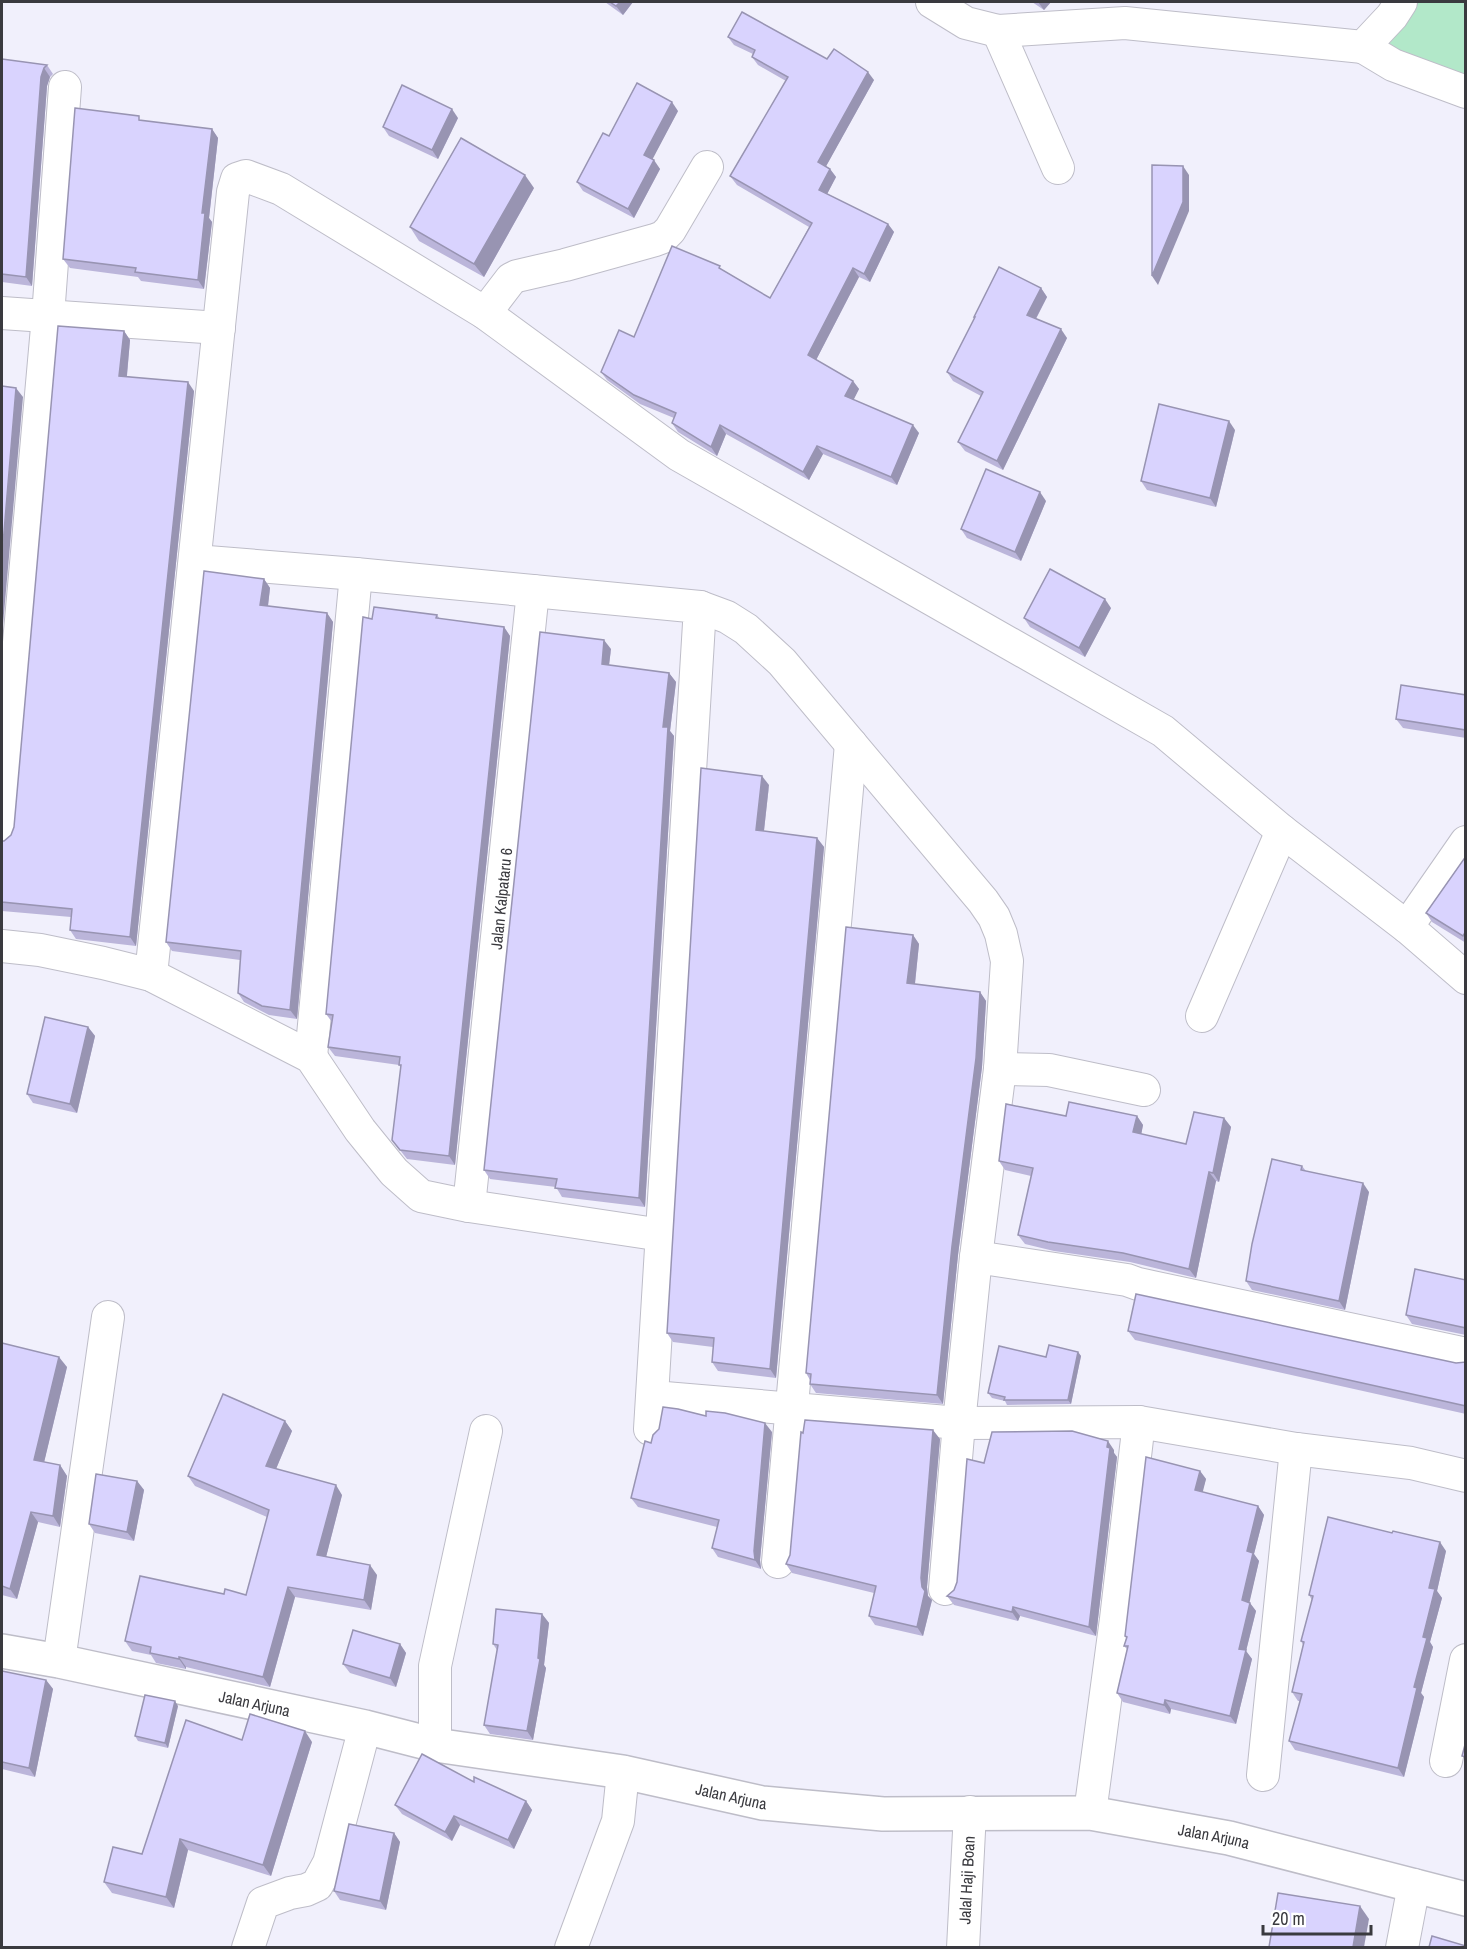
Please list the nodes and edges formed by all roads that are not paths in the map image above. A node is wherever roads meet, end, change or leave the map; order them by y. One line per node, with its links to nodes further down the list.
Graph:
1 (932, 2): 4 (street)
2 (1401, 2): 5 (street)
3 (1132, 12): 4 (street); 5 (street)
4 (998, 31): 9 (street)
5 (1363, 47): 7 (street)
6 (65, 87): 12 (street)
7 (1466, 92)
8 (707, 167): 10 (street)
9 (1058, 168)
10 (485, 312): 13 (street); 19 (street)
11 (2, 313): 12 (street)
12 (48, 316): 13 (street); 20 (street)
13 (219, 328): 14 (street)
14 (195, 561): 15 (street); 24 (street)
15 (356, 574): 16 (street); 27 (street)
16 (533, 591): 17 (street); 30 (street, Jalan Kalpataru 6)
17 (700, 607): 18 (street); 31 (street)
18 (851, 744): 28 (street); 36 (street)
19 (1282, 831): 22 (street); 26 (street)
20 (2, 834)
21 (1466, 842): 22 (street)
22 (1407, 927): 25 (street)
23 (2, 946): 24 (street)
24 (151, 975): 27 (street)
25 (1466, 978)
26 (1202, 1016)
27 (311, 1057): 30 (street)
28 (1000, 1069): 29 (street); 32 (street)
29 (1144, 1090)
30 (470, 1206): 31 (street)
31 (662, 1235): 35 (street)
32 (976, 1257): 34 (street); 38 (street)
33 (108, 1317): 47 (street)
34 (1466, 1354)
35 (653, 1397): 36 (street); 39 (street)
36 (792, 1408): 38 (street); 43 (street)
37 (1139, 1422): 38 (street); 41 (street); 54 (street)
38 (959, 1424): 44 (street)
39 (650, 1429)
40 (486, 1431): 49 (street)
41 (1296, 1449): 42 (street); 52 (street)
42 (1466, 1476)
43 (778, 1562)
44 (945, 1589)
45 (2, 1651): 47 (street, Jalan Arjuna)
46 (1466, 1660): 50 (street)
47 (59, 1661): 48 (street, Jalan Arjuna)
48 (365, 1727): 49 (street, Jalan Arjuna); 57 (street)
49 (435, 1745): 51 (street, Jalan Arjuna)
50 (1446, 1761)
51 (623, 1772): 53 (street, Jalan Arjuna); 58 (street)
52 (1263, 1775)
53 (970, 1812): 54 (street, Jalan Arjuna); 59 (street, Jalal Haji Boan)
54 (1090, 1813): 55 (street, Jalan Arjuna)
55 (1414, 1885): 56 (street, Jalan Arjuna); 60 (street)
56 (1466, 1899)
57 (248, 1947)
58 (571, 1947)
59 (963, 1947)
60 (1402, 1947)

